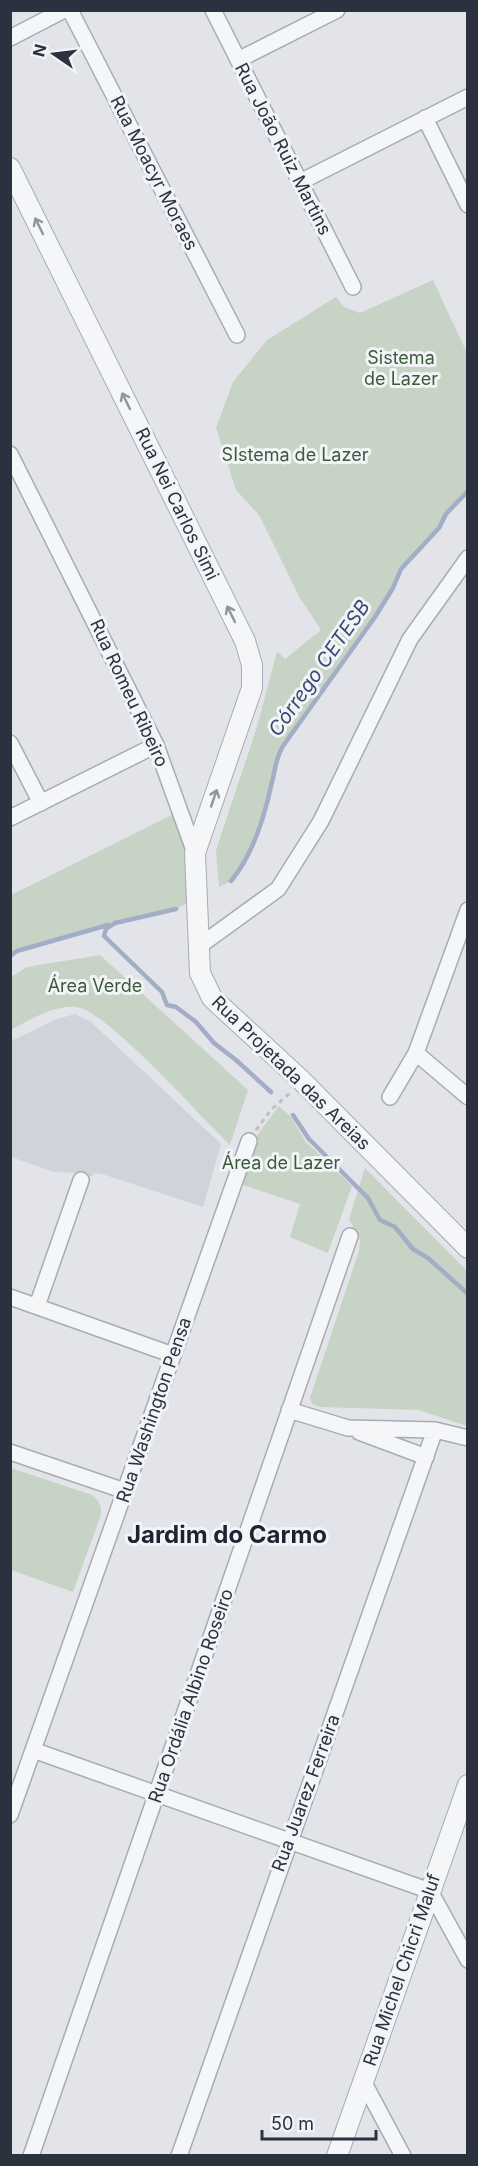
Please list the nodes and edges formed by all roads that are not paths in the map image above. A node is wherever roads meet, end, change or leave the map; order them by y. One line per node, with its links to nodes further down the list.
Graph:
1 (64, 10): 5 (street)
2 (70, 10): 13 (street, Rua Moacyr Moraes)
3 (213, 10): 6 (street, Rua João Ruiz Martins)
4 (337, 10): 6 (street)
5 (10, 38)
6 (238, 60): 10 (street, Rua João Ruiz Martins)
7 (468, 97): 8 (street)
8 (424, 118): 10 (street); 11 (street)
9 (12, 174): 20 (street, Rua Nei Carlos Simi, one-way to 9)
10 (300, 182): 12 (street, Rua João Ruiz Martins)
11 (468, 206)
12 (353, 287)
13 (237, 335)
14 (10, 454): 17 (street, Rua Romeu Ribeiro)
15 (468, 558): 22 (street)
16 (10, 743): 18 (street)
17 (156, 745): 18 (street); 20 (street, Rua Romeu Ribeiro)
18 (41, 803): 19 (street)
19 (10, 818)
20 (195, 859): 22 (street, Rua Romeu Ribeiro)
21 (468, 910): 23 (street)
22 (198, 947): 29 (street, Rua Projetada das Areias)
23 (416, 1053): 24 (street); 25 (street)
24 (390, 1098)
25 (468, 1098)
26 (249, 1141): 32 (street, Rua Washington Pensa)
27 (81, 1180): 31 (street)
28 (350, 1236): 33 (street, Rua Ordália Albino Roseiro)
29 (468, 1248)
30 (10, 1297): 31 (street)
31 (37, 1306): 32 (street)
32 (173, 1355): 39 (street, Rua Washington Pensa)
33 (289, 1410): 34 (street); 42 (street, Rua Ordália Albino Roseiro)
34 (348, 1428): 35 (street); 38 (street)
35 (435, 1430): 36 (street); 38 (street, Rua Juarez Ferreira)
36 (468, 1438)
37 (10, 1452): 39 (street)
38 (426, 1456): 44 (street, Rua Juarez Ferreira)
39 (125, 1491): 40 (street, Rua Washington Pensa)
40 (33, 1750): 42 (street); 43 (street, Rua Washington Pensa)
41 (468, 1785): 45 (street, Rua Michel Chicri Maluf)
42 (158, 1794): 44 (street); 48 (street, Rua Ordália Albino Roseiro)
43 (10, 1815)
44 (289, 1841): 45 (street); 49 (street, Rua Juarez Ferreira)
45 (430, 1891): 46 (street); 47 (street, Rua Michel Chicri Maluf)
46 (468, 1960)
47 (363, 2081): 50 (street, Rua Michel Chicri Maluf); 51 (street)
48 (31, 2156)
49 (179, 2156)
50 (337, 2156)
51 (403, 2156)

